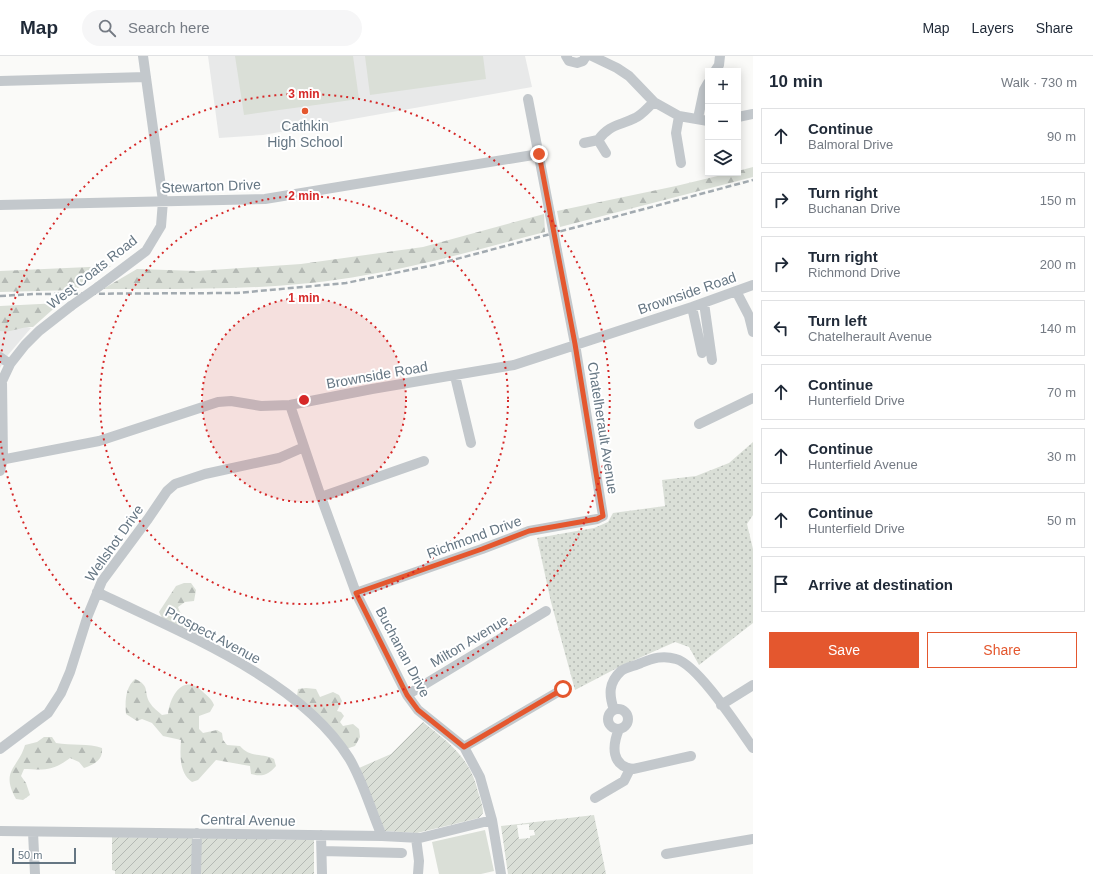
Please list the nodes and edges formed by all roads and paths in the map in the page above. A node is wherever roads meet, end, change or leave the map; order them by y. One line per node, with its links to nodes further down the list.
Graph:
1 (143, 56): 7 (street, West Coats Road)
2 (566, 56): 3 (street)
3 (586, 56)
4 (592, 56): 11 (street)
5 (720, 56): 6 (street)
6 (717, 68)
7 (146, 77): 8 (street); 22 (street, West Coats Road)
8 (0, 81)
9 (705, 88): 15 (street)
10 (528, 99): 20 (street, Chatelherault Avenue)
11 (654, 102): 13 (street); 17 (street)
12 (753, 114): 14 (street)
13 (680, 116): 15 (street); 21 (street)
14 (741, 116)
15 (698, 118): 16 (street)
16 (705, 120)
17 (598, 140): 18 (street); 19 (street)
18 (584, 143)
19 (606, 153)
20 (539, 154): 22 (street, Stewarton Drive); 29 (street, Chatelherault Avenue, bridge)
21 (681, 163)
22 (163, 201): 23 (street, Stewarton Drive); 33 (street, West Coats Road, bridge)
23 (0, 205)
24 (753, 285): 25 (street, Brownside Road)
25 (736, 291): 26 (street, Brownside Road); 28 (street)
26 (704, 303): 27 (street, Brownside Road); 32 (street)
27 (692, 307): 29 (street, Brownside Road); 30 (street)
28 (753, 332)
29 (575, 344): 34 (street, Brownside Road); 44 (street, Chatelherault Avenue)
30 (702, 353)
31 (0, 357): 33 (street)
32 (712, 360)
33 (10, 364): 40 (street, West Coats Road)
34 (455, 376): 36 (street, Brownside Road); 38 (street)
35 (753, 398): 37 (street)
36 (290, 405): 39 (street, Buchanan Drive); 40 (street, Brownside Road)
37 (700, 424)
38 (472, 444)
39 (304, 447): 43 (street, Buchanan Drive); 45 (street, Wellshot Drive)
40 (1, 460): 42 (street, West Coats Road)
41 (424, 461): 43 (street)
42 (0, 471)
43 (321, 497): 46 (street, Buchanan Drive)
44 (603, 516): 46 (street, Richmond Drive)
45 (97, 592): 56 (street, Wellshot Drive); 65 (street, Prospect Avenue)
46 (356, 593): 50 (street, Buchanan Drive)
47 (546, 611): 50 (street, Milton Avenue)
48 (753, 685): 51 (street)
49 (563, 689): 54 (street)
50 (407, 695): 54 (street, Buchanan Drive)
51 (721, 704): 52 (street); 55 (street)
52 (614, 710): 53 (street); 53 (street)
53 (619, 729): 58 (street)
54 (464, 747): 60 (street, Buchanan Drive)
55 (753, 748)
56 (0, 749)
57 (691, 756): 58 (street)
58 (630, 769): 59 (street)
59 (595, 798)
60 (492, 820): 66 (street, Central Avenue); 75 (street, Buchanan Drive)
61 (0, 831): 62 (street, Central Avenue)
62 (34, 832): 63 (street, Central Avenue); 71 (street)
63 (197, 833): 64 (street, Central Avenue); 72 (street)
64 (321, 835): 65 (street, Central Avenue); 68 (street)
65 (382, 836): 66 (street, Central Avenue)
66 (416, 838): 74 (street)
67 (753, 839): 70 (street)
68 (322, 850): 69 (street); 73 (street)
69 (402, 853)
70 (666, 854)
71 (35, 874)
72 (196, 874)
73 (322, 874)
74 (418, 874)
75 (501, 874)

